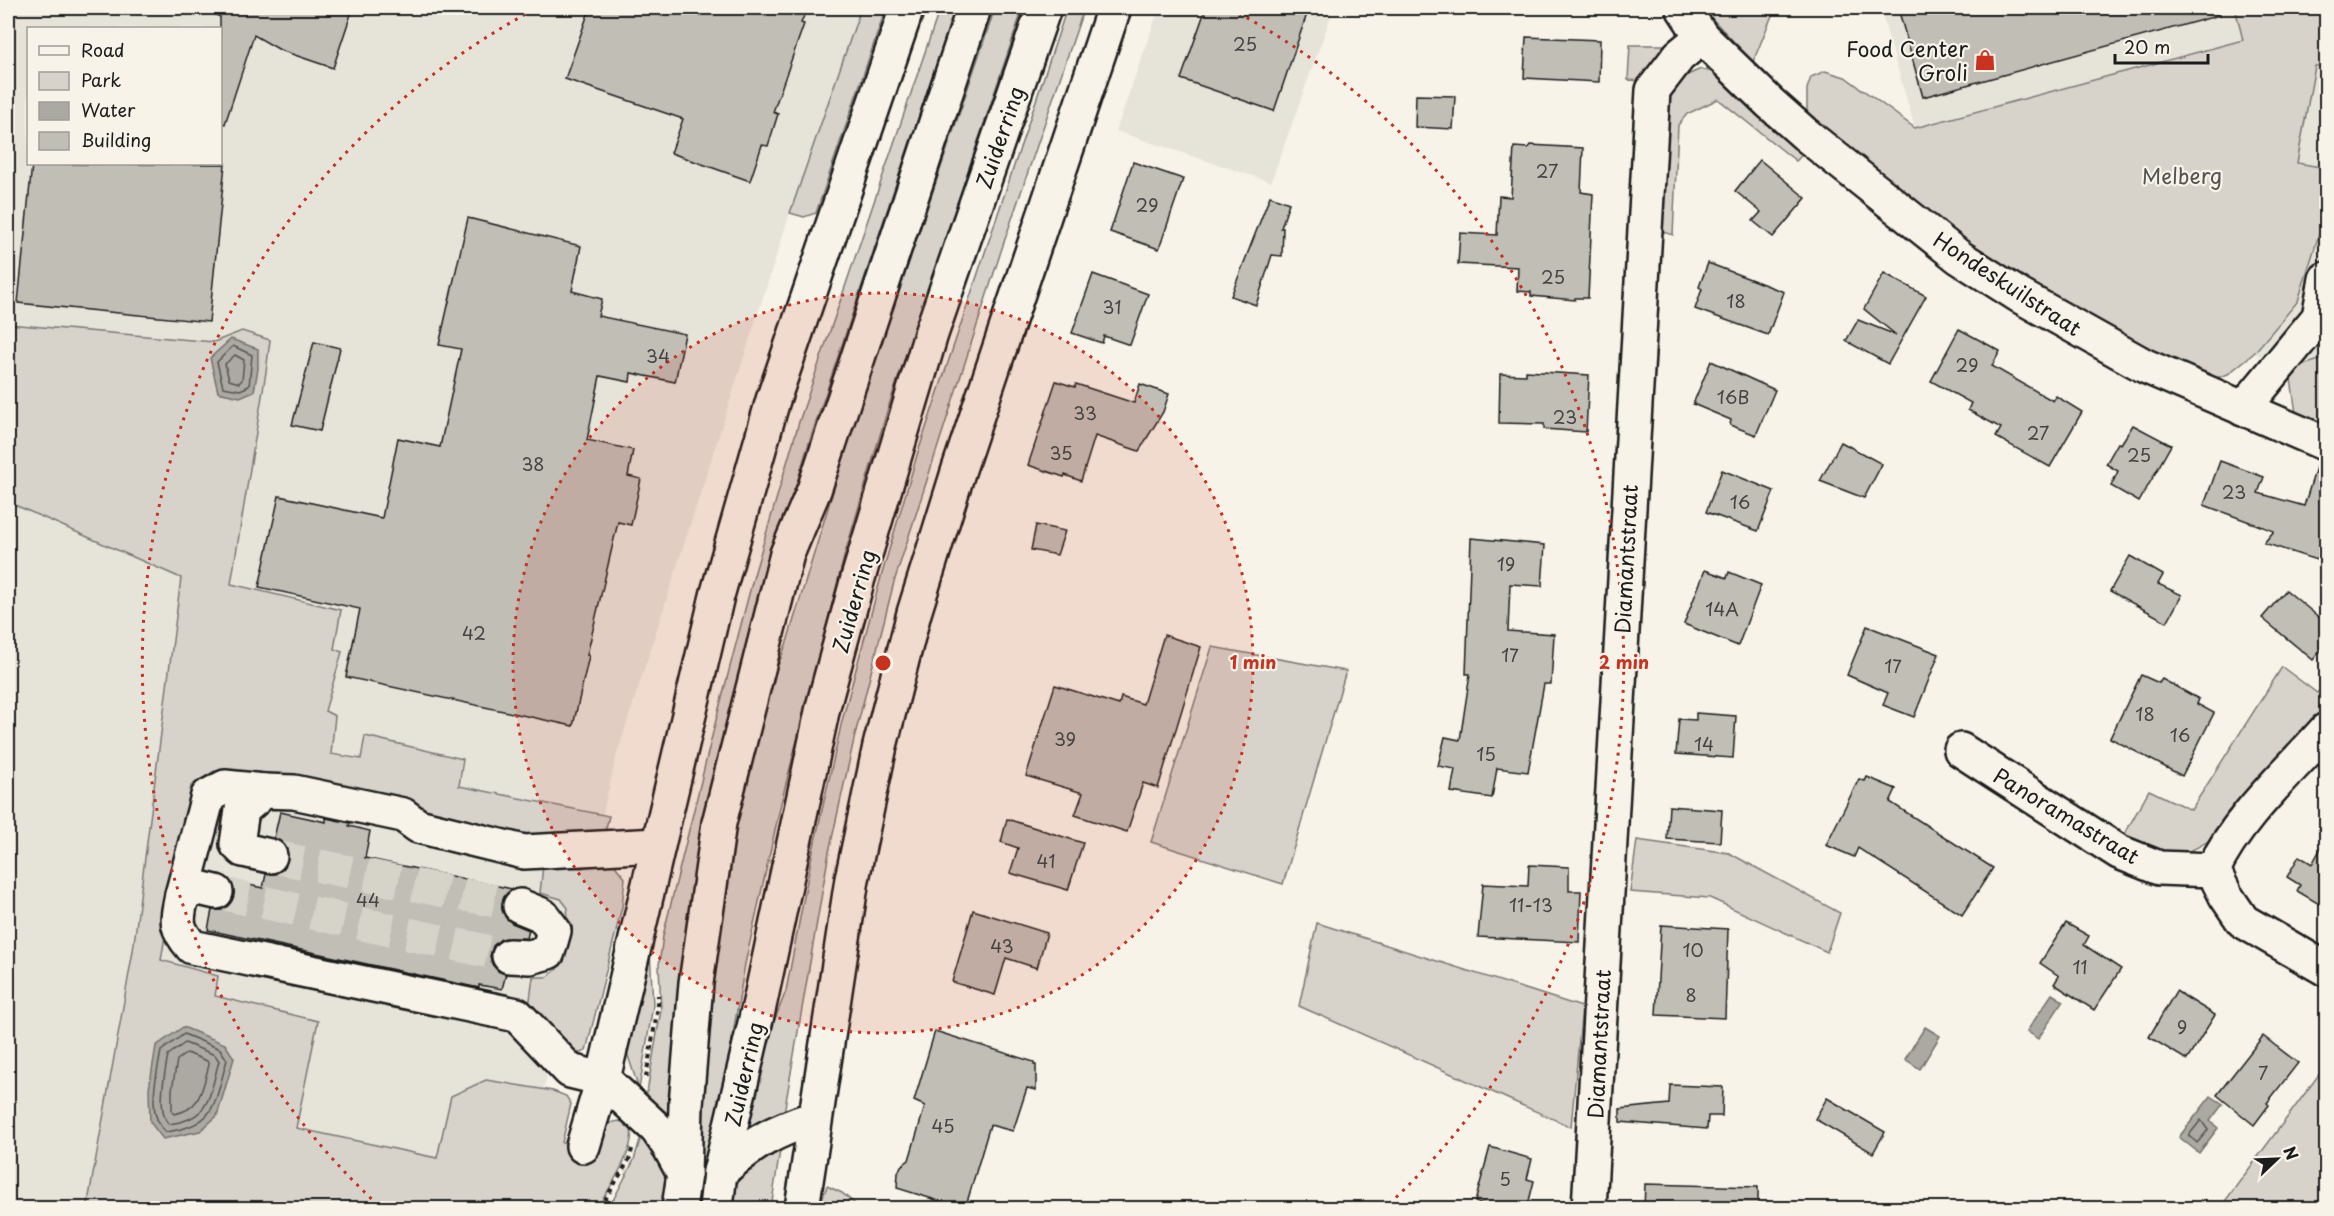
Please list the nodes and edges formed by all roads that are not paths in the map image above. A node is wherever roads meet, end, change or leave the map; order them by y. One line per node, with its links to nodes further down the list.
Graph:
1 (907, 8): 13 (street)
2 (974, 8): 25 (street)
3 (1044, 8): 24 (street, Zuiderring)
4 (1114, 8): 22 (street)
5 (1683, 8): 6 (street, Hondeskuilstraat)
6 (1702, 37): 8 (street, Hondeskuilstraat); 29 (street, Diamantstraat)
7 (2326, 279): 8 (street)
8 (2243, 409): 9 (street, Hondeskuilstraat)
9 (2326, 444)
10 (2326, 730): 15 (street)
11 (1961, 750): 15 (street, Panoramastraat)
12 (264, 791): 13 (street); 14 (street); 17 (street)
13 (658, 845): 21 (street)
14 (270, 856)
15 (2213, 870): 20 (street)
16 (216, 892): 17 (street)
17 (182, 895): 21 (street)
18 (520, 906): 19 (street)
19 (510, 956)
20 (2326, 969)
21 (603, 1079): 23 (street); 25 (street)
22 (815, 1118): 24 (street); 26 (street)
23 (583, 1146)
24 (720, 1172): 28 (street, Zuiderring)
25 (684, 1174): 27 (street)
26 (803, 1201)
27 (679, 1209)
28 (716, 1209)
29 (1589, 1209)

